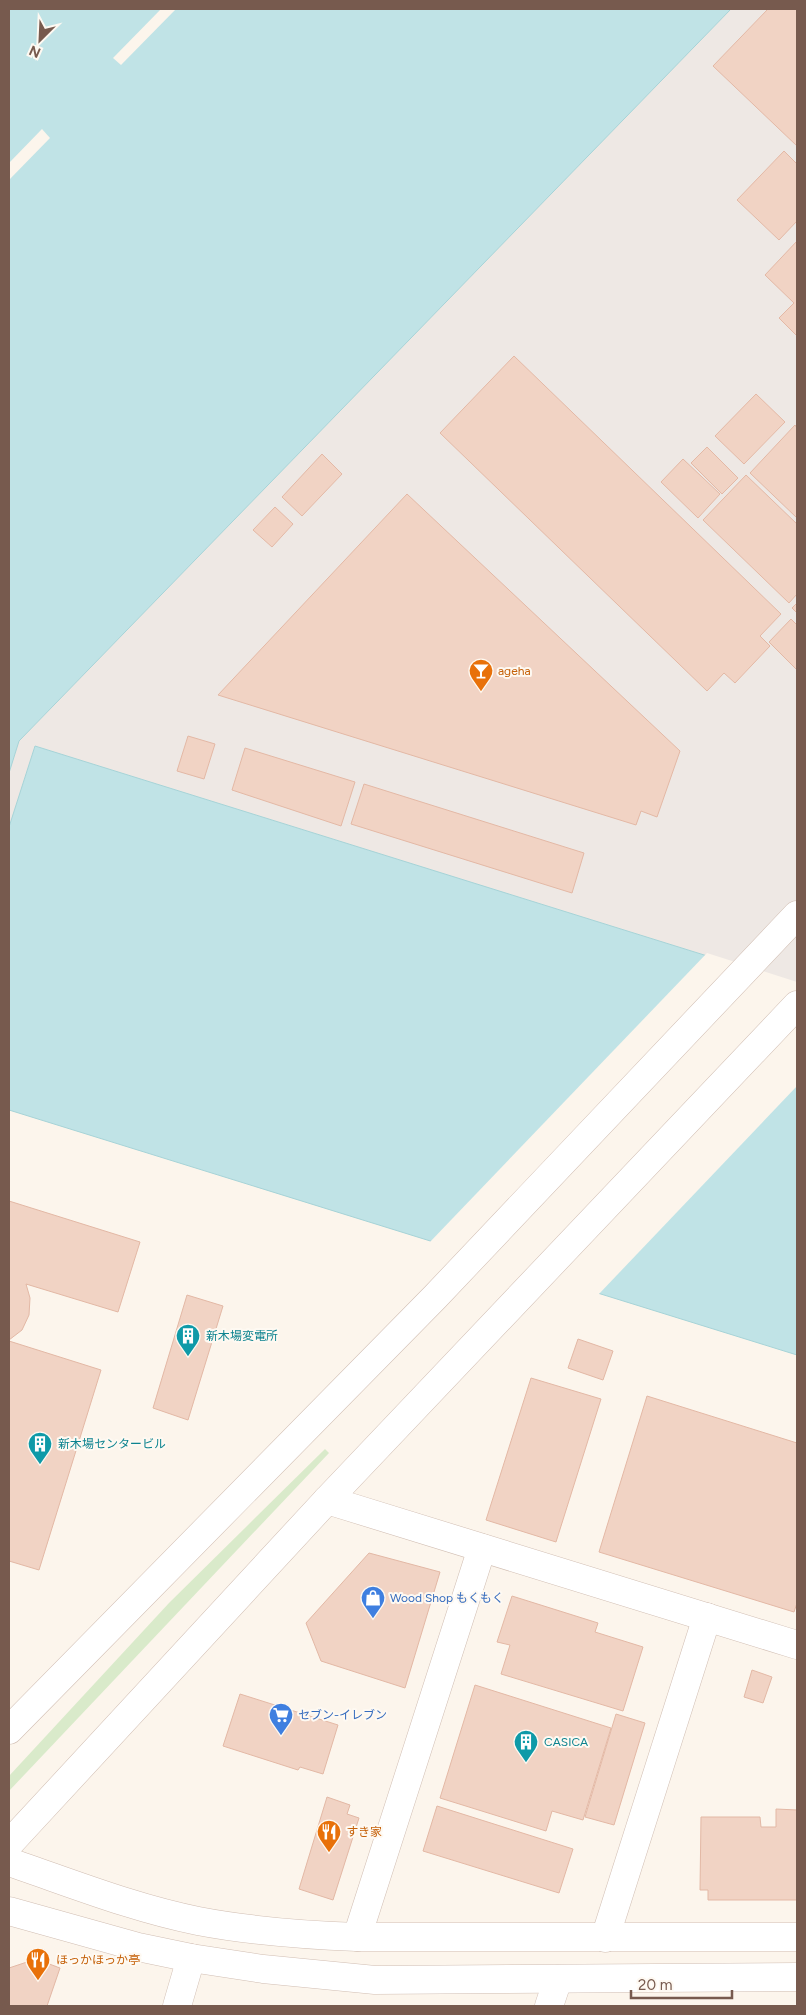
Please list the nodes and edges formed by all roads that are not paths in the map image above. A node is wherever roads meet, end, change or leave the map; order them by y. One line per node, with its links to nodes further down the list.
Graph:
1 (797, 915): 7 (street)
2 (797, 1005): 3 (street)
3 (327, 1500): 4 (street); 8 (street)
4 (482, 1548): 5 (street); 11 (street)
5 (707, 1618): 6 (street); 13 (street)
6 (797, 1646)
7 (9, 1730)
8 (9, 1844)
9 (9, 1862): 11 (street)
10 (9, 1911): 14 (street)
11 (357, 1937): 13 (street)
12 (797, 1937): 13 (street)
13 (605, 1938)
14 (191, 1958): 16 (street); 17 (street)
15 (797, 1977): 16 (street)
16 (558, 1979): 18 (street)
17 (177, 2006)
18 (549, 2006)

